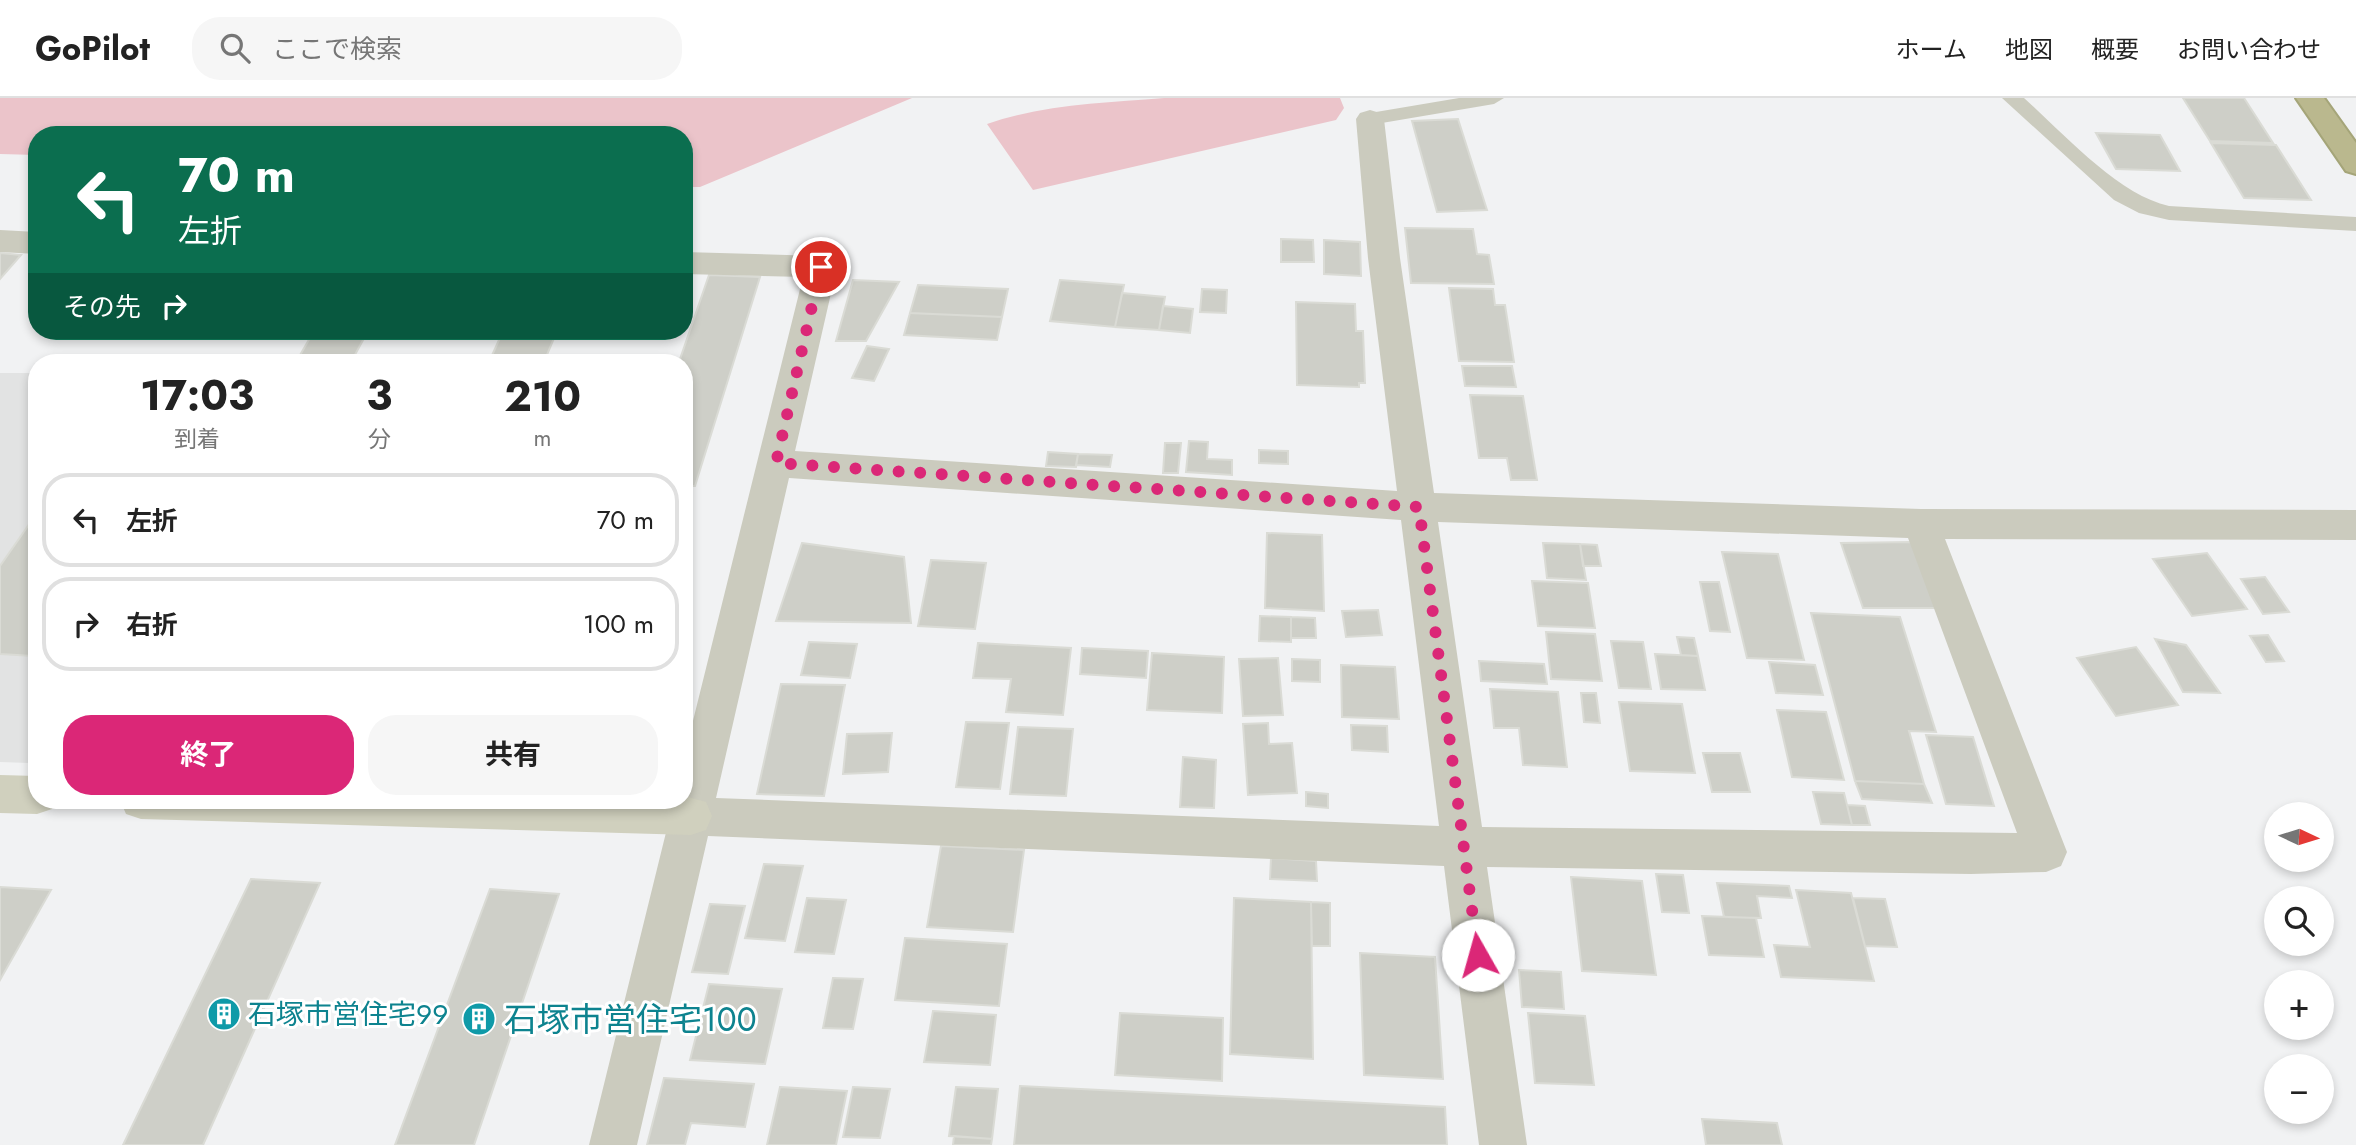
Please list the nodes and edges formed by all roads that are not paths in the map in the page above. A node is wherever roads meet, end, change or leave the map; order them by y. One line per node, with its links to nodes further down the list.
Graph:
1 (1494, 98): 4 (lane)
2 (2012, 98): 6 (lane)
3 (2310, 98): 5 (highway)
4 (1370, 119): 11 (street)
5 (2356, 164)
6 (2356, 224)
7 (0, 241): 8 (street)
8 (28, 243)
9 (693, 263): 10 (street)
10 (776, 463): 11 (street); 16 (street)
11 (1419, 507): 12 (street); 20 (street)
12 (1921, 524): 13 (street); 20 (street)
13 (2356, 525)
14 (0, 794): 15 (street)
15 (28, 795)
16 (693, 808)
17 (450, 809): 19 (street)
18 (693, 809): 19 (street)
19 (691, 816): 20 (street); 21 (street)
20 (1463, 847): 22 (street)
21 (613, 1145)
22 (1503, 1145)

